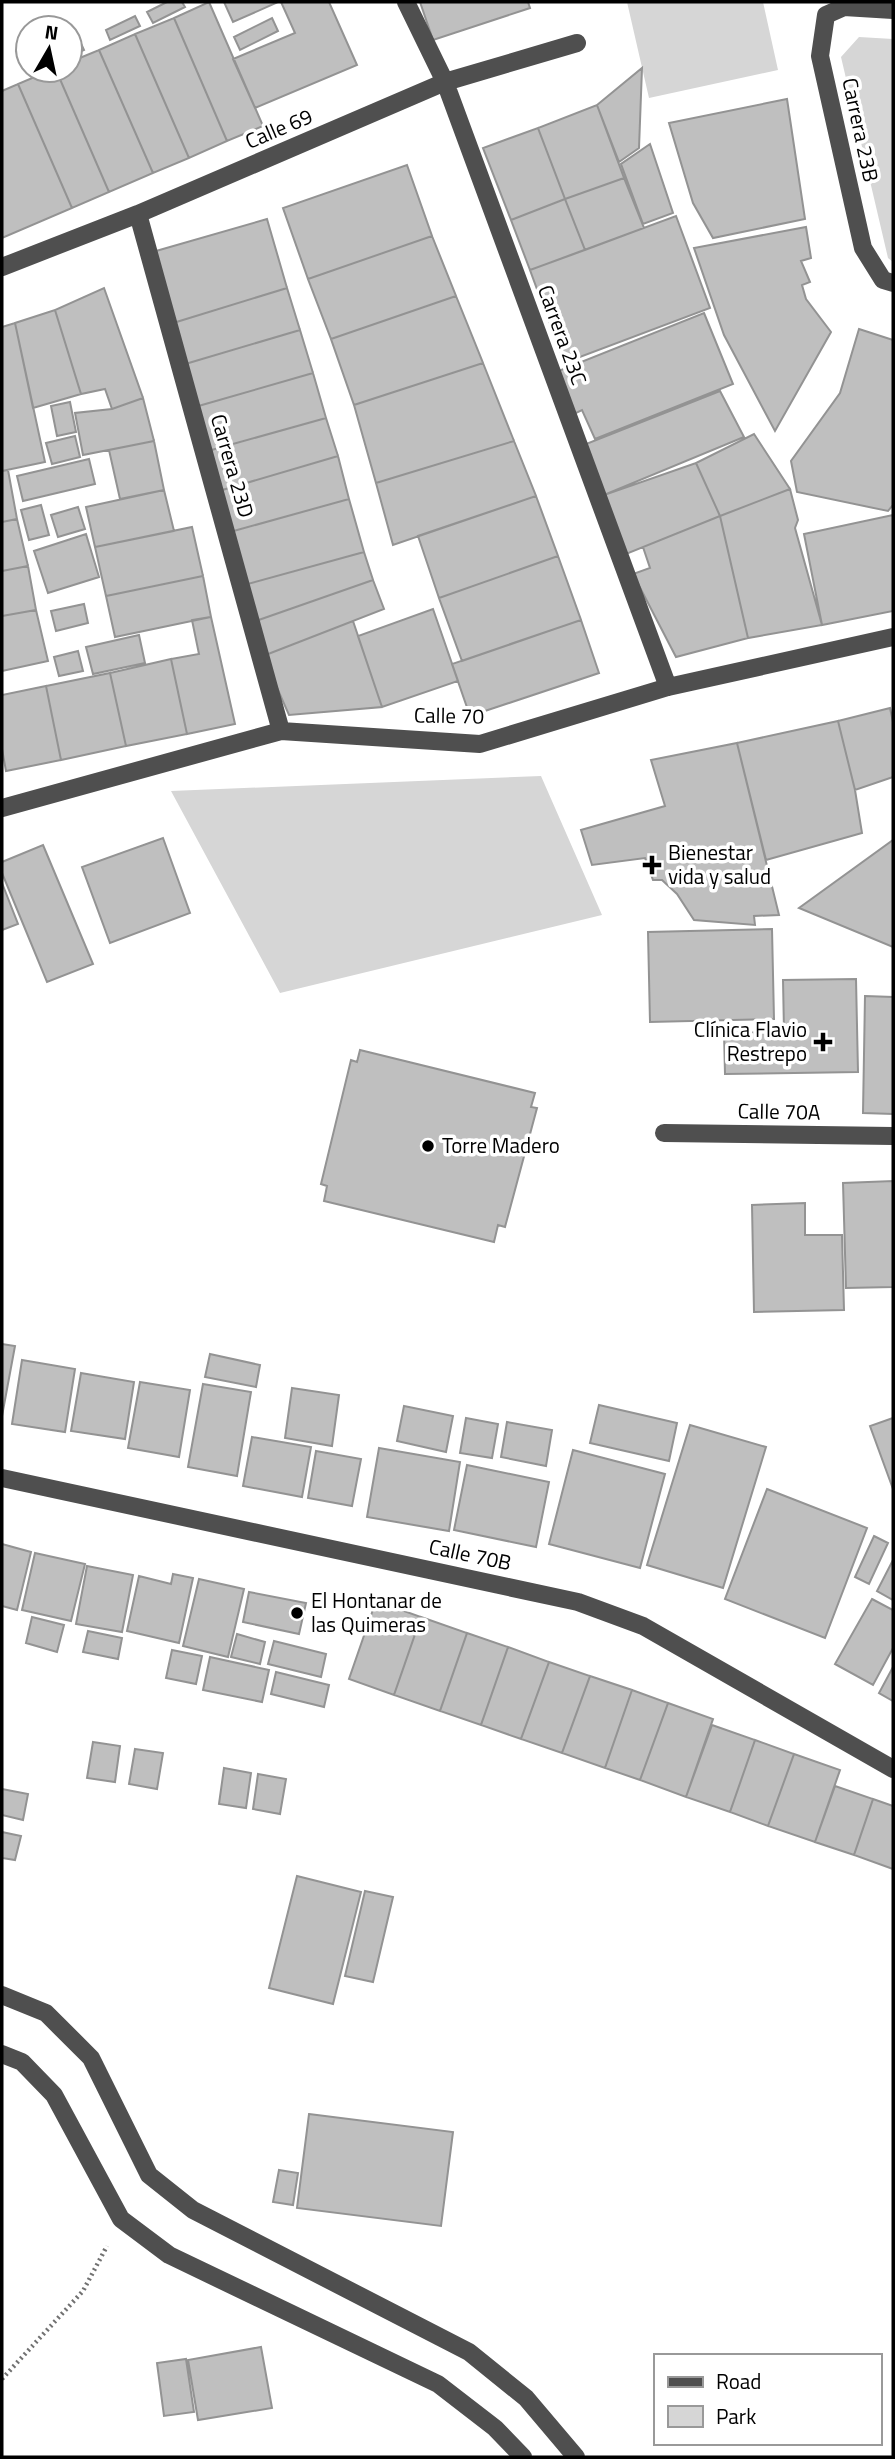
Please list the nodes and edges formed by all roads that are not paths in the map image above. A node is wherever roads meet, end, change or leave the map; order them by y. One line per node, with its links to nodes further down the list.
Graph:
1 (406, 2): 4 (street, Carrera 23C)
2 (893, 10): 7 (street, Carrera 23B)
3 (577, 43): 4 (street, Calle 69)
4 (445, 82): 5 (street, Calle 69); 9 (street, Carrera 23C)
5 (138, 214): 6 (street, Calle 69); 10 (street, Carrera 23D)
6 (2, 267)
7 (893, 283)
8 (893, 637): 9 (street, Calle 70)
9 (668, 687): 10 (street, Calle 70)
10 (281, 731): 11 (street, Calle 70)
11 (2, 808)
12 (664, 1133): 13 (street, Calle 70A)
13 (893, 1136)
14 (2, 1478): 15 (street, Calle 70B)
15 (893, 1769)
16 (2, 1995): 19 (street)
17 (2, 2054): 18 (street)
18 (523, 2457)
19 (576, 2457)

